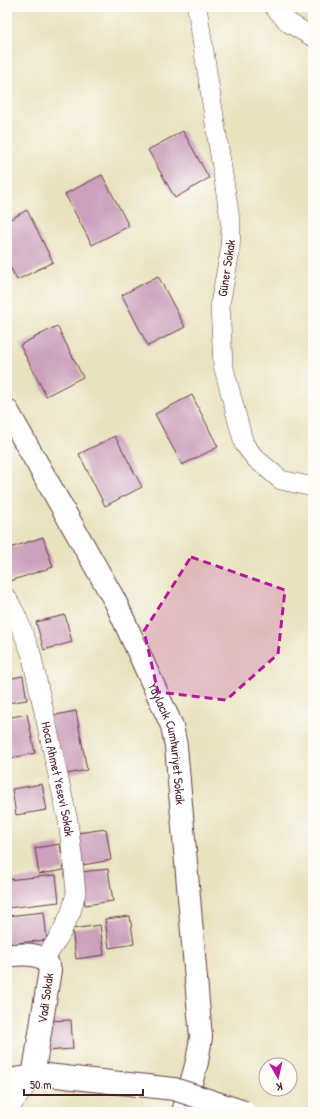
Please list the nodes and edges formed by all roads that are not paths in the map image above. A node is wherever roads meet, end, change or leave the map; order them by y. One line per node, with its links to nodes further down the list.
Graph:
1 (196, 7): 5 (street, Güner Sokak)
2 (274, 7): 3 (street)
3 (313, 37)
4 (7, 410): 12 (street, Yaylacık Cumhuriyet Sokak)
5 (313, 487)
6 (7, 598): 8 (street, Hoca Ahmet Yesevi Sokak)
7 (7, 956): 8 (street, Vadi Sokak)
8 (45, 960): 9 (street, Vadi Sokak)
9 (40, 1076): 10 (street); 11 (street); 13 (street, bridge)
10 (7, 1080)
11 (7, 1111)
12 (183, 1112)
13 (244, 1112)

